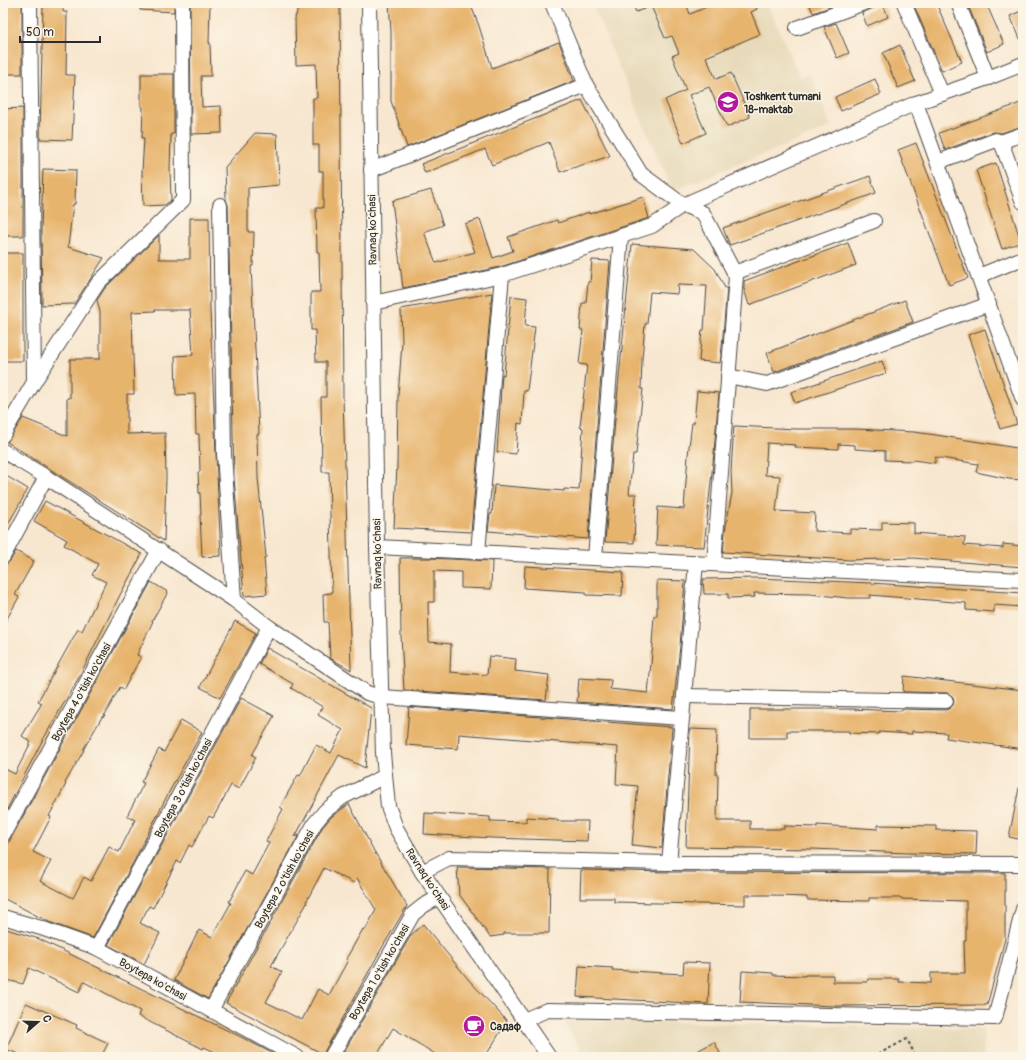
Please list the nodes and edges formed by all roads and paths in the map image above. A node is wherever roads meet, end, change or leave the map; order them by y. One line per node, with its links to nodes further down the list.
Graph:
1 (30, 3): 31 (street)
2 (182, 3): 31 (street)
3 (369, 3): 18 (street, Ravnaq ko‘chasi)
4 (552, 3): 12 (street)
5 (864, 3): 8 (street)
6 (904, 3): 13 (street)
7 (958, 3): 11 (street)
8 (848, 6): 9 (street)
9 (797, 28)
10 (1023, 64): 11 (street)
11 (988, 78): 13 (street)
12 (586, 85): 18 (street); 21 (street)
13 (942, 94): 14 (street)
14 (916, 103): 17 (street); 21 (street)
15 (1023, 134): 16 (street)
16 (1000, 142): 17 (street); 19 (street)
17 (938, 162): 27 (street)
18 (371, 170): 28 (street, Ravnaq ko‘chasi)
19 (1023, 202)
20 (220, 205): 44 (street)
21 (683, 205): 23 (street); 25 (street)
22 (874, 221): 25 (street)
23 (621, 236): 26 (street); 40 (street)
24 (1023, 258): 27 (street)
25 (734, 273): 30 (street)
26 (502, 275): 28 (street); 38 (street)
27 (979, 276): 29 (street)
28 (373, 303): 36 (street, Ravnaq ko‘chasi)
29 (989, 304): 30 (street); 32 (street)
30 (728, 376): 42 (street)
31 (34, 382): 33 (street)
32 (1023, 400)
33 (3, 435)
34 (3, 451): 35 (street)
35 (46, 476): 37 (street); 39 (street)
36 (377, 547): 38 (street); 47 (street, Ravnaq ko‘chasi)
37 (159, 550): 44 (street); 51 (street, Boytepa 4 o'tish ko'chasi)
38 (478, 552): 40 (street)
39 (3, 558)
40 (595, 558): 41 (street)
41 (696, 563): 42 (street); 46 (street)
42 (714, 564): 43 (street)
43 (1023, 580)
44 (234, 600): 45 (street)
45 (269, 627): 47 (street); 58 (street, Boytepa 3 o'tish ko'chasi)
46 (684, 696): 48 (street); 49 (street)
47 (382, 697): 49 (street); 50 (street, Ravnaq ko‘chasi)
48 (946, 701)
49 (681, 718): 52 (street)
50 (385, 776): 54 (street, Ravnaq ko‘chasi); 59 (street, Boytepa 2 o'tish ko'chasi)
51 (3, 835)
52 (669, 863): 53 (street); 54 (street)
53 (1023, 864)
54 (422, 872): 55 (street, Ravnaq ko‘chasi)
55 (439, 897): 60 (street, Ravnaq ko‘chasi); 62 (street, Boytepa 1 o'tish ko'chasi)
56 (1023, 909): 60 (street)
57 (3, 917): 58 (street, Boytepa ko'chasi)
58 (97, 948): 59 (street, Boytepa ko'chasi)
59 (211, 1010): 61 (street, Boytepa ko'chasi)
60 (524, 1020): 63 (street, Ravnaq ko‘chasi)
61 (297, 1057)
62 (330, 1057)
63 (549, 1057)
64 (873, 1057): 65 (path)
65 (916, 1057)

